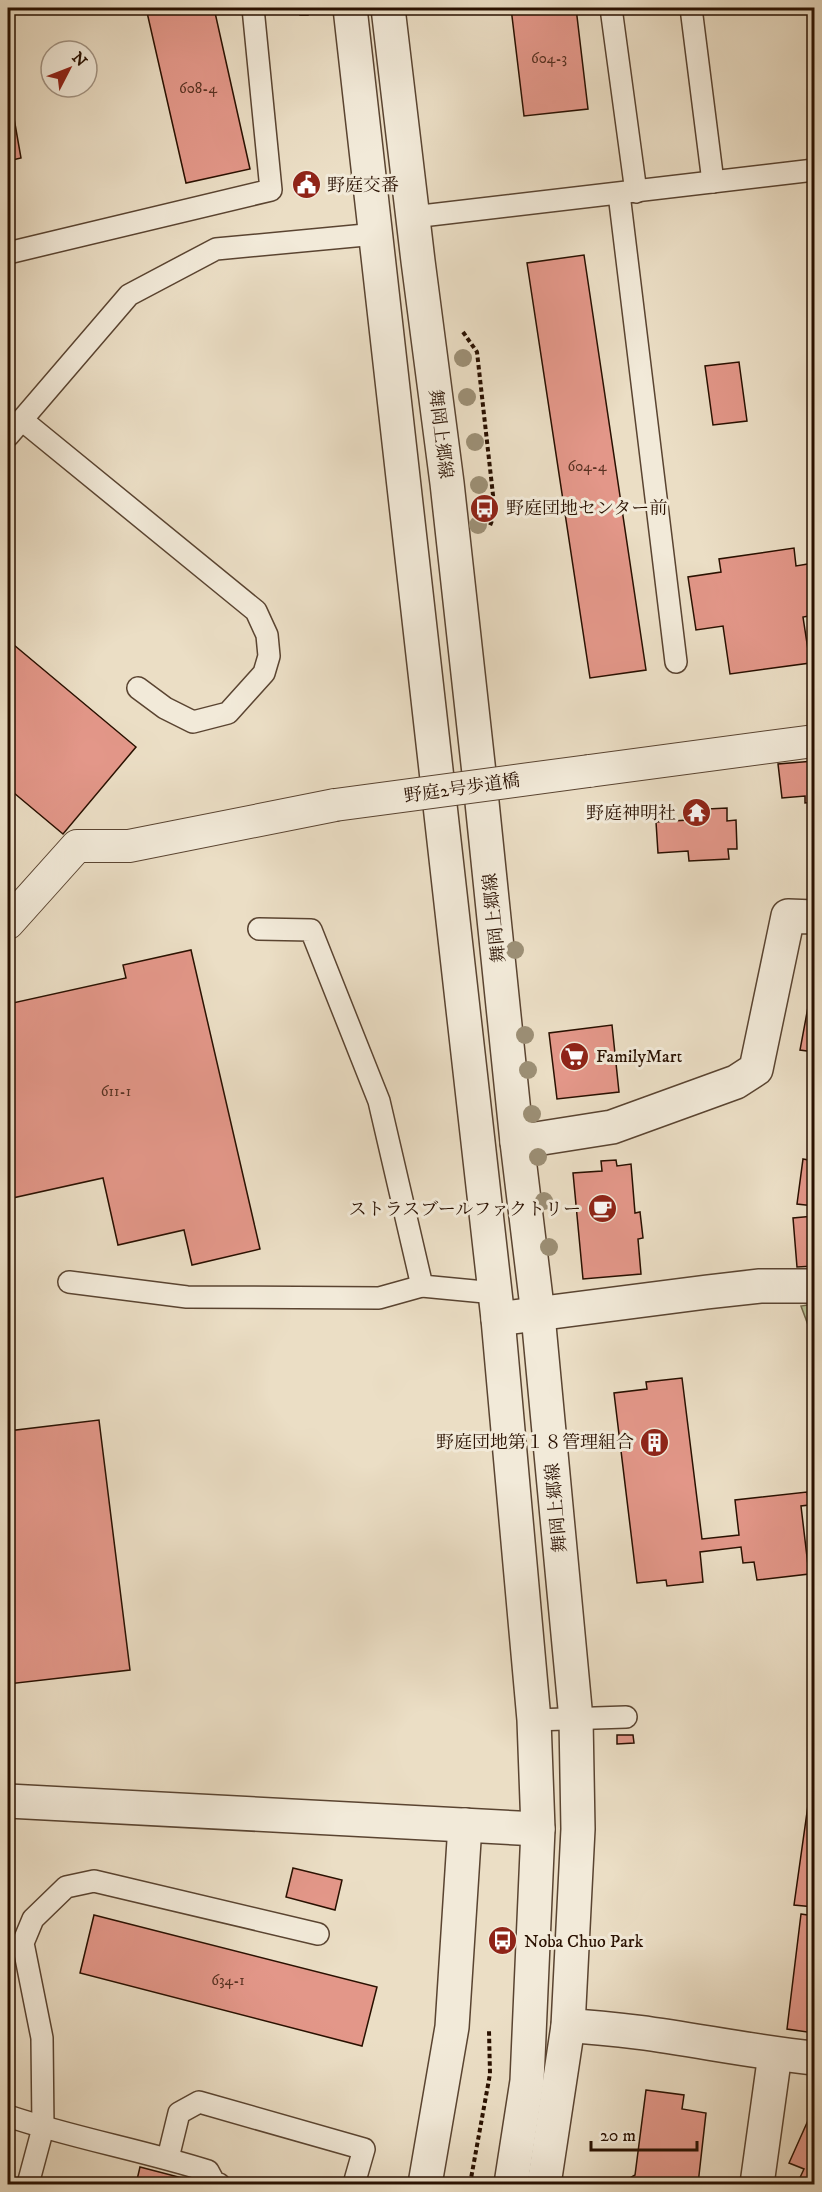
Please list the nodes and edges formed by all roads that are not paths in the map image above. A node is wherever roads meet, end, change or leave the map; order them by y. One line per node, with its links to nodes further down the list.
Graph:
1 (254, 8): 11 (lane)
2 (350, 8): 10 (street)
3 (388, 8): 9 (street, 舞岡上郷線)
4 (611, 8): 8 (lane)
5 (691, 8): 7 (lane)
6 (814, 170): 7 (lane)
7 (713, 182): 8 (lane)
8 (627, 193): 9 (lane); 14 (lane)
9 (413, 217): 20 (street, 舞岡上郷線)
10 (376, 234): 12 (lane); 24 (street)
11 (8, 253)
12 (22, 420): 13 (lane); 15 (lane)
13 (8, 436)
14 (676, 662)
15 (138, 688)
16 (814, 741): 18 (street, 野庭2号歩道橋, bridge)
17 (814, 917): 20 (street)
18 (8, 924)
19 (259, 929): 22 (lane)
20 (517, 1142): 25 (street, 舞岡上郷線)
21 (69, 1282): 22 (lane)
22 (422, 1286): 24 (lane)
23 (814, 1286): 25 (street)
24 (496, 1306): 25 (street); 28 (street)
25 (538, 1315): 27 (street, 舞岡上郷線)
26 (626, 1716): 27 (lane)
27 (576, 1719): 28 (lane); 32 (street, 舞岡上郷線)
28 (534, 1720): 31 (street)
29 (8, 1801): 30 (street)
30 (465, 1825): 31 (street); 43 (street)
31 (538, 1829): 32 (street); 44 (street)
32 (578, 1829): 34 (street, 舞岡上郷線)
33 (318, 1934): 38 (lane)
34 (568, 2026): 35 (street); 45 (street, 舞岡上郷線)
35 (775, 2054): 36 (street); 46 (street)
36 (814, 2058)
37 (8, 2116): 38 (lane)
38 (44, 2128): 39 (lane); 40 (lane)
39 (168, 2158): 41 (lane); 42 (lane)
40 (28, 2184)
41 (219, 2184)
42 (354, 2184)
43 (425, 2184)
44 (511, 2184)
45 (544, 2184)
46 (757, 2184)

